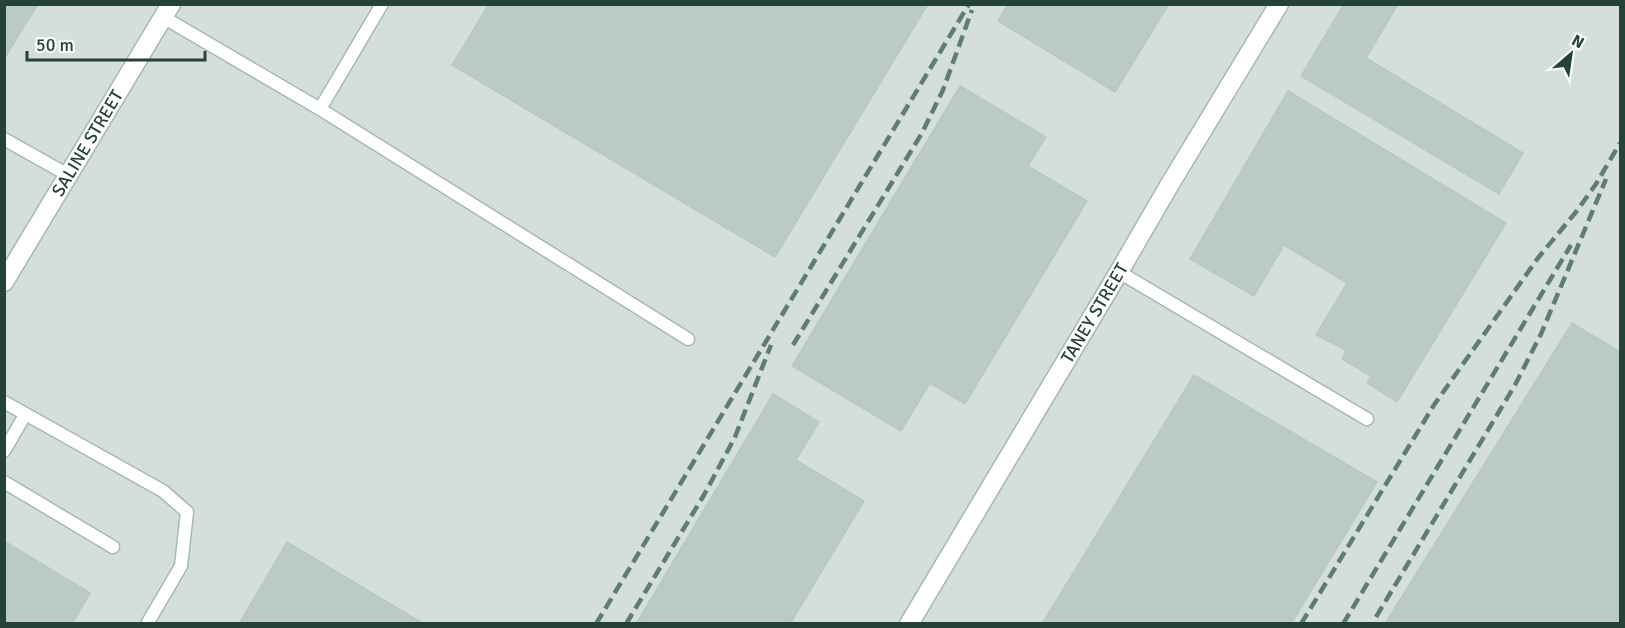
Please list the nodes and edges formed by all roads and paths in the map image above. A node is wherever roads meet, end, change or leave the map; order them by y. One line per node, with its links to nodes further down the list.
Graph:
1 (382, 4): 4 (lane)
2 (1279, 4): 7 (street, TANEY STREET)
3 (167, 11): 4 (lane); 6 (street, SALINE STREET)
4 (320, 109): 9 (lane)
5 (4, 139): 6 (lane)
6 (68, 175): 8 (street, SALINE STREET)
7 (1119, 272): 12 (lane); 17 (street, TANEY STREET)
8 (4, 282)
9 (688, 339)
10 (4, 402): 11 (lane)
11 (25, 415): 13 (lane); 16 (lane)
12 (1367, 419)
13 (4, 451)
14 (4, 482): 15 (lane)
15 (113, 547)
16 (147, 624)
17 (909, 624)

